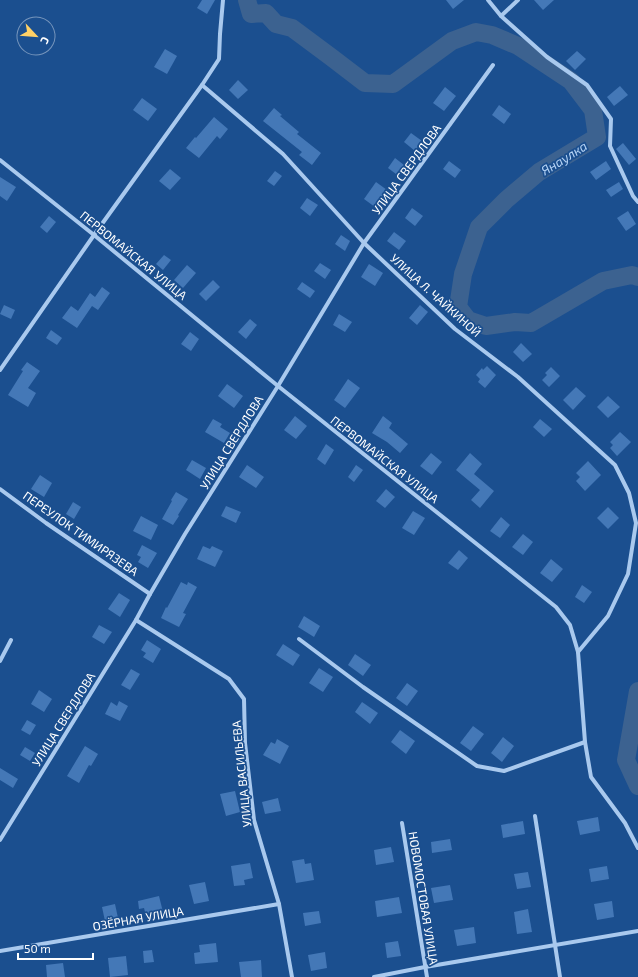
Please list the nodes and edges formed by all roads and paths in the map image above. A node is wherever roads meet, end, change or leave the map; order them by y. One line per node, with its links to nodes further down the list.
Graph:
1 (223, 0): 6 (street)
2 (488, 0): 4 (street)
3 (518, 0): 4 (street)
4 (500, 16): 8 (street)
5 (493, 65): 10 (street, УЛИЦА СВЕРДЛОВА)
6 (202, 85): 9 (street); 10 (street, УЛИЦА Л. ЧАЙКИНОЙ)
7 (0, 160): 9 (street, ПЕРВОМАЙСКАЯ УЛИЦА)
8 (638, 202)
9 (94, 235): 11 (street); 12 (street, ПЕРВОМАЙСКАЯ УЛИЦА)
10 (364, 243): 12 (street, УЛИЦА СВЕРДЛОВА); 18 (street, УЛИЦА Л. ЧАЙКИНОЙ)
11 (0, 370)
12 (278, 386): 14 (street, УЛИЦА СВЕРДЛОВА); 18 (street, ПЕРВОМАЙСКАЯ УЛИЦА)
13 (0, 489): 14 (street, ПЕРЕУЛОК ТИМИРЯЗЕВА)
14 (150, 594): 15 (street, УЛИЦА СВЕРДЛОВА)
15 (136, 620): 23 (street, УЛИЦА СВЕРДЛОВА); 25 (street, УЛИЦА ВАСИЛЬЕВА)
16 (299, 639): 20 (street)
17 (11, 640): 19 (street)
18 (578, 652): 20 (street, ПЕРВОМАЙСКАЯ УЛИЦА)
19 (0, 661)
20 (585, 742): 24 (street, ПЕРВОМАЙСКАЯ УЛИЦА)
21 (535, 816): 27 (street)
22 (402, 823): 29 (street, НОВОМОСТОВАЯ УЛИЦА)
23 (0, 840)
24 (638, 848)
25 (279, 904): 28 (street, ОЗЁРНАЯ УЛИЦА); 30 (street, УЛИЦА ВАСИЛЬЕВА)
26 (638, 931): 27 (street)
27 (556, 946): 29 (street); 33 (street)
28 (0, 951)
29 (425, 967): 31 (street); 32 (street, НОВОМОСТОВАЯ УЛИЦА)
30 (292, 977)
31 (374, 977)
32 (427, 977)
33 (560, 977)

